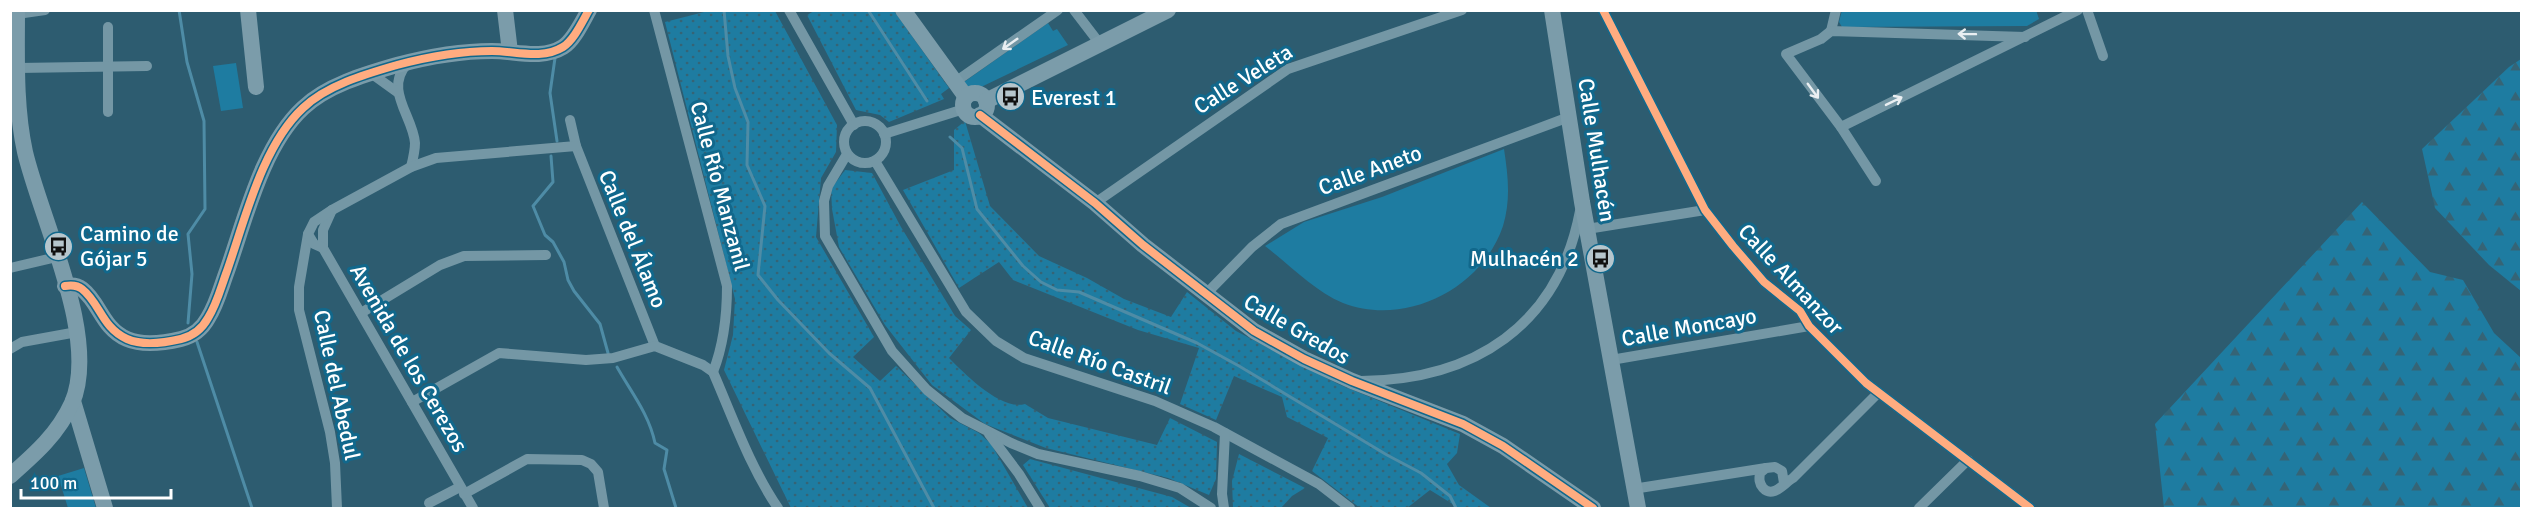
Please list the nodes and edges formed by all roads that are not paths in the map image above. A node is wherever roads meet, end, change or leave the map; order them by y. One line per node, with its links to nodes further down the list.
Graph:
1 (45, 10): 17 (street)
2 (248, 10): 31 (street)
3 (505, 10): 23 (street)
4 (589, 10): 23 (street)
5 (654, 10): 66 (street, Calle Río Manzanil)
6 (789, 10): 38 (street)
7 (1058, 10): 30 (street, one-way to 30)
8 (1074, 10): 22 (street)
9 (1168, 10): 22 (street)
10 (1462, 10): 49 (street, Calle Veleta)
11 (1552, 10): 36 (street, Calle Mulhacén)
12 (1605, 10): 18 (street); 51 (street, Calle Almanzor)
13 (1836, 10): 20 (street)
14 (2078, 10): 21 (street)
15 (2087, 10): 24 (street)
16 (905, 11): 30 (street)
17 (17, 12): 28 (street)
18 (1618, 19)
19 (108, 27): 27 (street)
20 (1831, 31): 21 (street, one-way to 20); 39 (street, one-way to 39)
21 (2025, 37): 39 (street, one-way to 21)
22 (1100, 44): 34 (street)
23 (510, 52): 25 (street)
24 (2103, 56)
25 (408, 63): 29 (street); 32 (street)
26 (147, 66): 27 (street)
27 (108, 67): 28 (street); 35 (street)
28 (18, 68): 56 (street)
29 (372, 74): 32 (street); 58 (street)
30 (955, 82): 33 (street)
31 (256, 87)
32 (397, 92): 41 (street)
33 (965, 103): 34 (street); 40 (street)
34 (983, 108): 49 (street, Calle Gredos)
35 (108, 112)
36 (1569, 117): 48 (street, Calle Mulhacén); 59 (street, Calle Aneto)
37 (570, 120): 42 (street, Calle del Álamo)
38 (854, 124): 40 (street); 43 (street)
39 (1841, 127): 47 (street)
40 (884, 134): 45 (street)
41 (415, 142): 44 (street); 46 (street)
42 (576, 146): 44 (street); 63 (street, Calle del Álamo)
43 (847, 154): 45 (street); 71 (street)
44 (436, 158): 46 (street)
45 (875, 161): 72 (street, Calle Río Castril)
46 (411, 167): 50 (street)
47 (1876, 181)
48 (1582, 202): 52 (street, Calle Mulhacén); 67 (street)
49 (1095, 203): 59 (street, Calle Gredos)
50 (332, 210): 53 (street); 54 (street, Avenida de los Cerezos)
51 (1705, 210): 52 (street); 61 (street, Calle Almanzor)
52 (1587, 229): 65 (street, Calle Mulhacén)
53 (308, 234): 54 (street, Avenida de los Cerezos); 85 (street, Calle del Abedul)
54 (323, 248): 60 (street, Avenida de los Cerezos)
55 (546, 255): 60 (street)
56 (57, 256): 57 (street); 58 (street)
57 (10, 268)
58 (65, 286): 62 (street)
59 (1206, 294): 67 (street, Calle Gredos)
60 (361, 313): 70 (street, Avenida de los Cerezos)
61 (1809, 326): 65 (street, Calle Moncayo); 68 (street, Calle Almanzor)
62 (77, 332): 64 (street); 69 (street)
63 (655, 346): 66 (street); 70 (street)
64 (10, 348)
65 (1611, 360): 81 (street, Calle Mulhacén)
66 (713, 372): 88 (street)
67 (1352, 381): 92 (street, Calle Gredos)
68 (1878, 393): 74 (street, Calle Almanzor); 78 (street)
69 (73, 401): 77 (street); 84 (street)
70 (412, 402): 79 (street, Avenida de los Cerezos)
71 (987, 431): 83 (street); 89 (street)
72 (1225, 433): 73 (street, Calle Río Castril); 75 (street)
73 (1246, 443): 75 (street); 91 (street, Calle Río Castril)
74 (1968, 460): 93 (street); 94 (street, Calle Almanzor)
75 (1225, 463): 80 (street)
76 (1766, 468): 78 (street); 78 (street); 81 (street)
77 (10, 476)
78 (1784, 483)
79 (462, 490): 82 (street, Avenida de los Cerezos); 86 (street, Avenida de los Cerezos); 87 (street)
80 (1222, 494): 83 (street); 90 (street)
81 (1635, 502)
82 (429, 503)
83 (1208, 506)
84 (105, 508)
85 (337, 508)
86 (472, 508)
87 (604, 508)
88 (778, 508)
89 (1040, 508)
90 (1224, 508)
91 (1350, 508)
92 (1593, 508)
93 (1920, 508)
94 (2030, 508)

